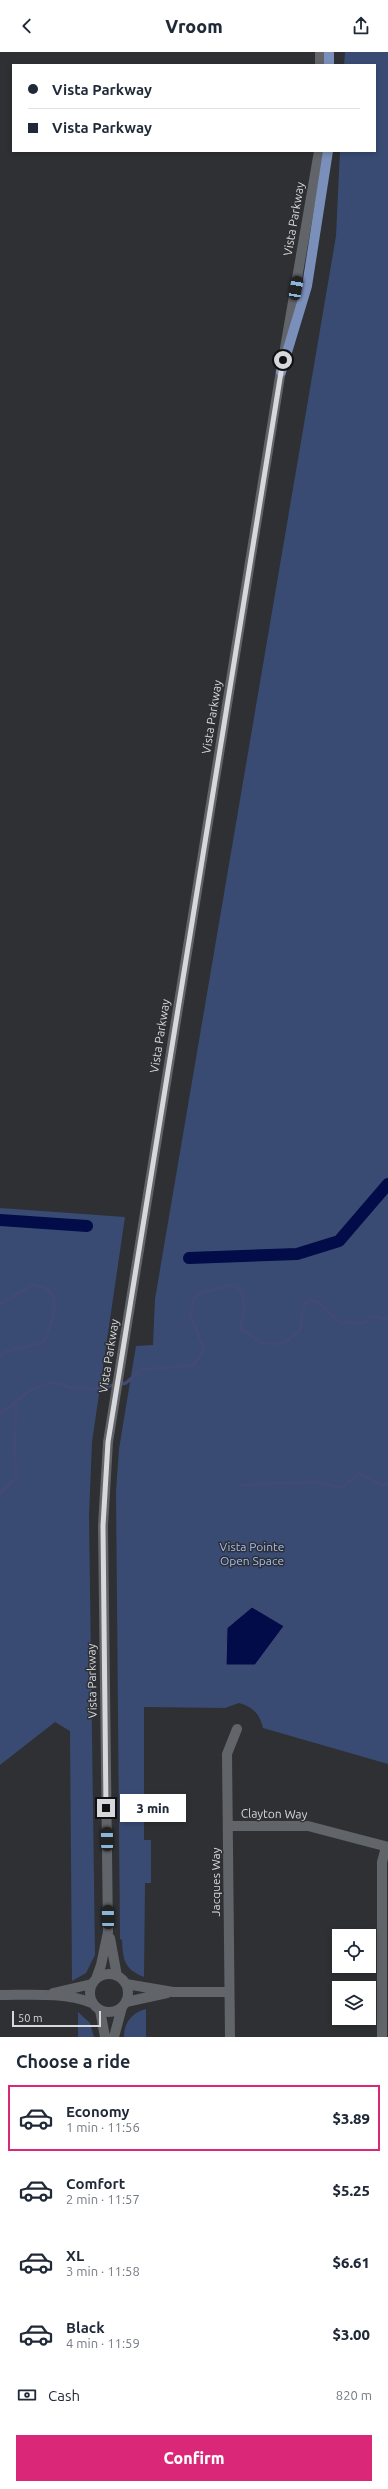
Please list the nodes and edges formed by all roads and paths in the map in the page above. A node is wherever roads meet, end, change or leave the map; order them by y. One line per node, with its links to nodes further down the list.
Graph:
1 (320, 52): 3 (street)
2 (329, 52): 4 (main road)
3 (320, 64)
4 (329, 64)
5 (319, 152): 7 (street, Vista Parkway)
6 (328, 152): 7 (main road)
7 (281, 372): 11 (street, Vista Parkway)
8 (237, 1729): 9 (street, Jacques Way)
9 (230, 1826): 10 (street, Clayton Way); 16 (street, Jacques Way)
10 (387, 1847): 24 (street)
11 (108, 1932): 12 (street, Vista Parkway); 13 (street, Vista Parkway)
12 (117, 1976): 13 (street); 14 (street)
13 (94, 1981): 18 (street); 20 (street)
14 (126, 1984): 15 (street); 19 (street)
15 (173, 1992): 16 (street); 19 (street)
16 (229, 1992): 23 (street, Jacques Way)
17 (0, 1995): 18 (street)
18 (43, 1995): 20 (street)
19 (124, 2005): 20 (street); 22 (street)
20 (96, 2006): 21 (street)
21 (105, 2037)
22 (114, 2037)
23 (230, 2037)
24 (382, 2037)

